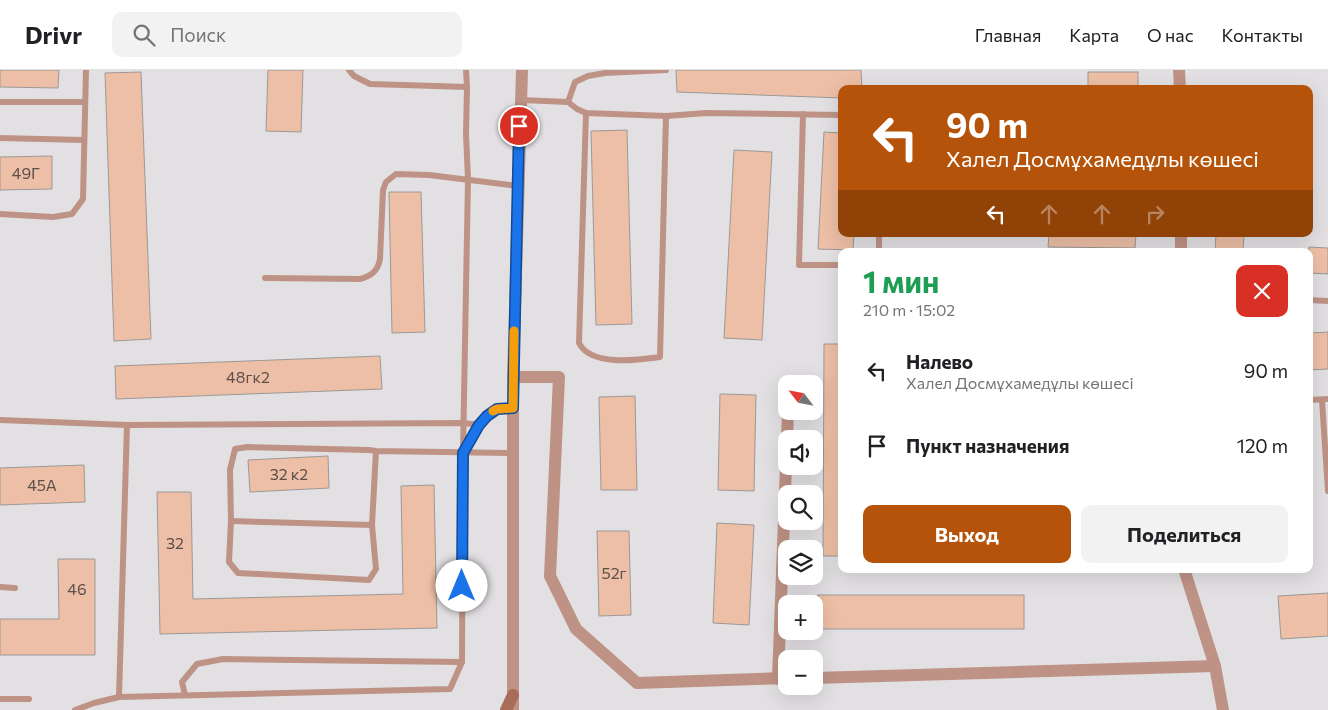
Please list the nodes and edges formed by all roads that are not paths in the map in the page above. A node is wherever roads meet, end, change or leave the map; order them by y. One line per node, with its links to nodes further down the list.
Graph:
1 (86, 70): 11 (lane)
2 (349, 70): 8 (lane)
3 (466, 70): 8 (lane)
4 (522, 70): 9 (street)
5 (666, 70): 12 (lane)
6 (1179, 70): 7 (street)
7 (1180, 85)
8 (467, 87): 19 (lane)
9 (520, 100): 12 (lane); 20 (street)
10 (0, 102): 11 (lane)
11 (85, 102): 18 (lane)
12 (568, 102): 13 (lane)
13 (586, 113): 16 (lane); 16 (lane)
14 (803, 114): 15 (lane); 16 (lane); 22 (lane)
15 (838, 115)
16 (666, 116)
17 (0, 138): 18 (lane)
18 (84, 140): 21 (lane)
19 (468, 178): 20 (lane); 23 (lane); 30 (lane)
20 (518, 186): 26 (street)
21 (0, 214)
22 (838, 265)
23 (265, 278)
24 (1313, 300): 25 (lane)
25 (1328, 301)
26 (513, 377): 28 (street); 46 (street)
27 (1325, 399): 37 (lane)
28 (513, 408): 32 (lane); 35 (street)
29 (0, 420): 31 (lane)
30 (464, 423): 31 (lane); 32 (lane); 34 (lane)
31 (127, 425): 50 (lane)
32 (479, 425): 34 (lane)
33 (376, 451): 34 (lane); 38 (lane); 39 (lane)
34 (463, 453): 35 (lane); 44 (lane)
35 (513, 453): 49 (street)
36 (786, 475): 43 (street)
37 (1328, 491)
38 (231, 521): 39 (lane); 39 (lane)
39 (372, 525)
40 (1185, 573): 45 (street)
41 (0, 587): 42 (lane)
42 (15, 588)
43 (783, 650)
44 (462, 662): 48 (lane); 48 (lane)
45 (1214, 666): 47 (street); 57 (street)
46 (778, 678)
47 (823, 678)
48 (185, 695): 50 (lane)
49 (513, 695): 54 (main road); 55 (street); 56 (main road)
50 (119, 698): 53 (lane)
51 (0, 699): 52 (lane)
52 (29, 700)
53 (75, 710)
54 (506, 710)
55 (513, 710)
56 (519, 710)
57 (1224, 710)

